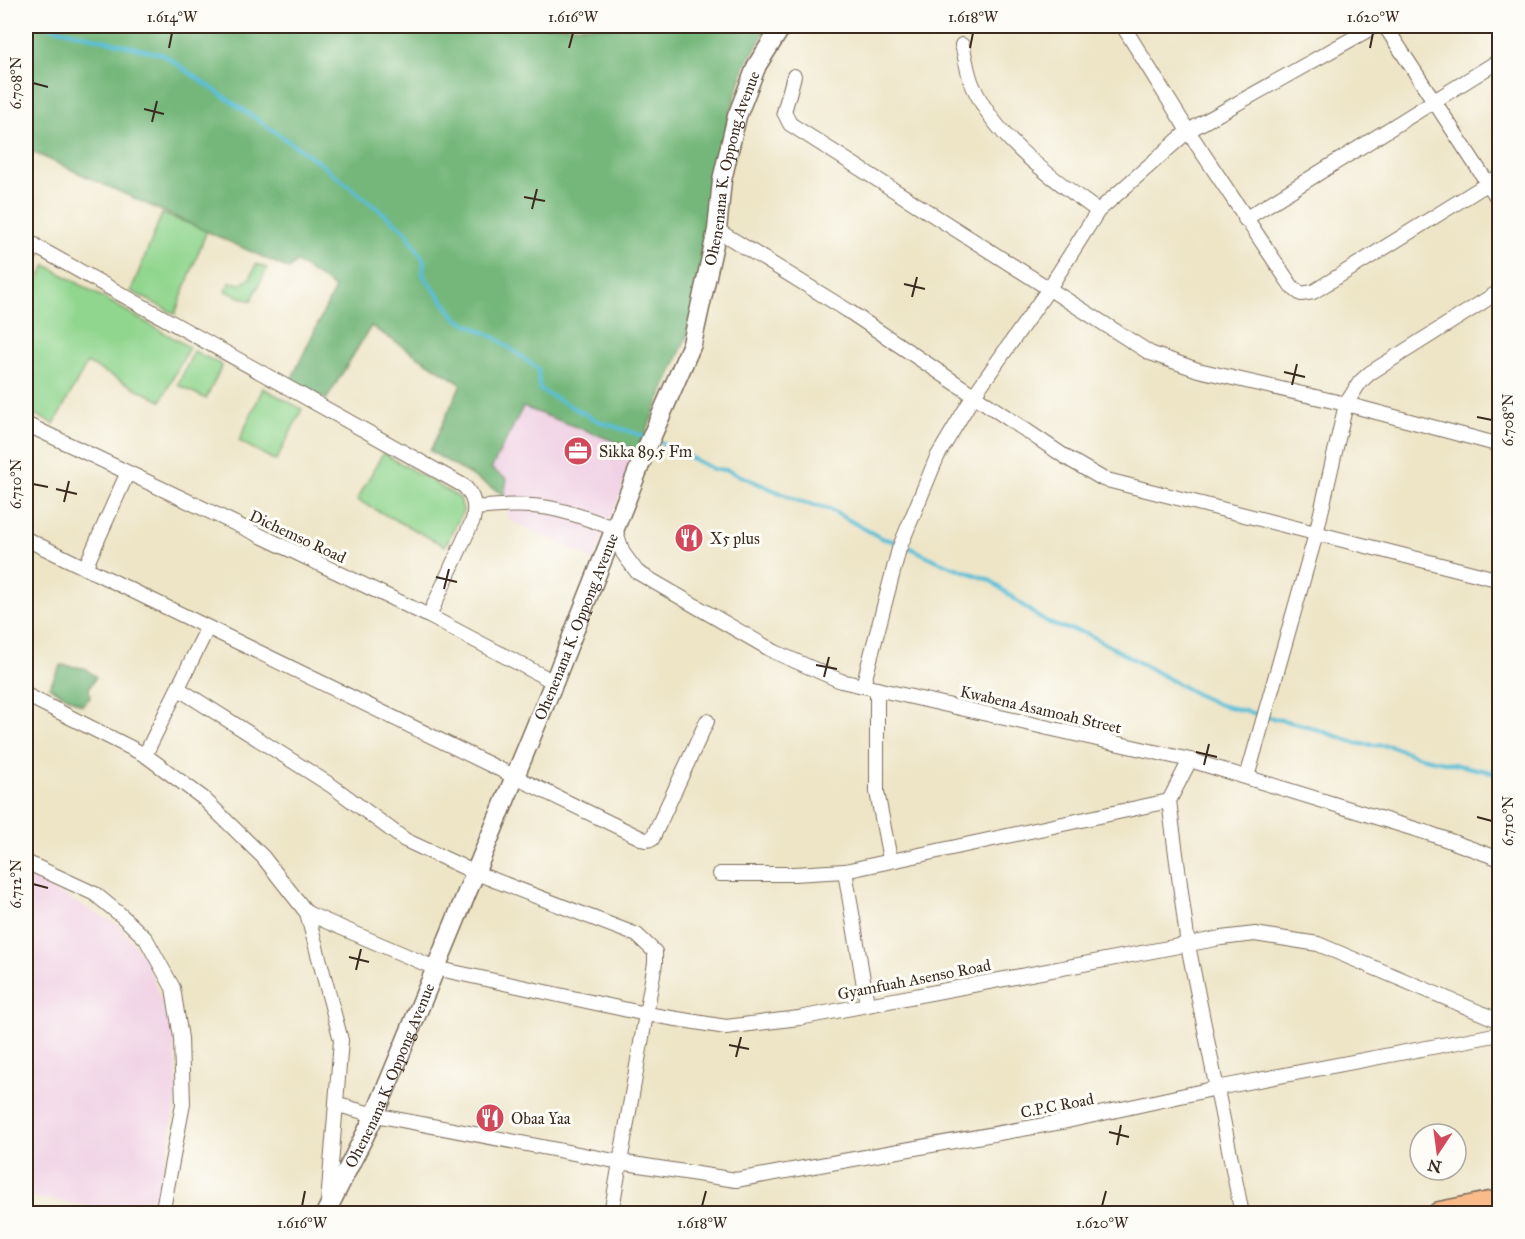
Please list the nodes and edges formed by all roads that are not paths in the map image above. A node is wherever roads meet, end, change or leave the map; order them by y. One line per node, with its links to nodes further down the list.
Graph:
1 (782, 26): 15 (street, Ohenenana K. Oppong Avenue)
2 (1124, 26): 9 (street)
3 (1375, 26): 9 (street)
4 (1385, 26): 8 (street)
5 (962, 45): 13 (street)
6 (1500, 60): 8 (street)
7 (794, 76): 18 (street)
8 (1434, 102): 11 (street); 14 (street)
9 (1188, 131): 13 (street); 14 (street)
10 (1500, 176): 11 (street)
11 (1487, 184): 12 (street); 14 (street)
12 (1500, 202)
13 (1098, 211): 18 (street)
14 (1245, 219)
15 (717, 230): 20 (street); 26 (street, Ohenenana K. Oppong Avenue)
16 (30, 243): 17 (street); 25 (street)
17 (26, 263)
18 (1048, 290): 20 (street); 21 (street)
19 (1500, 291): 21 (street)
20 (974, 395): 27 (street); 34 (street)
21 (1346, 404): 23 (street); 27 (street)
22 (26, 424): 24 (street, Dichemso Road)
23 (1500, 445)
24 (128, 474): 29 (street); 31 (street, Dichemso Road)
25 (476, 508): 26 (street); 31 (street)
26 (615, 530): 33 (street, Ohenenana K. Oppong Avenue); 34 (street, Kwabena Asamoah Street)
27 (1316, 534): 30 (street); 41 (street)
28 (26, 539): 29 (street)
29 (85, 568): 32 (street)
30 (1500, 580)
31 (429, 616): 33 (street, Dichemso Road)
32 (207, 629): 35 (street); 42 (street)
33 (554, 682): 42 (street, Ohenenana K. Oppong Avenue)
34 (863, 686): 36 (street, Kwabena Asamoah Street)
35 (179, 689): 39 (street); 48 (street)
36 (877, 689): 40 (street, Kwabena Asamoah Street); 44 (street)
37 (26, 695): 39 (street)
38 (707, 721): 42 (street)
39 (146, 754): 50 (street)
40 (1190, 760): 41 (street, Kwabena Asamoah Street); 43 (street)
41 (1247, 777): 45 (street, Kwabena Asamoah Street)
42 (514, 778): 48 (street, Ohenenana K. Oppong Avenue)
43 (1169, 801): 44 (street); 51 (street)
44 (890, 859): 47 (street)
45 (1500, 859)
46 (26, 862): 63 (street)
47 (845, 871): 49 (street); 53 (street)
48 (476, 873): 52 (street, Ohenenana K. Oppong Avenue); 54 (street)
49 (720, 874)
50 (307, 913): 52 (street, Gyamfuah Asenso Road); 58 (street)
51 (1188, 945): 53 (street, Gyamfuah Asenso Road); 55 (street); 57 (street)
52 (435, 968): 54 (street, Gyamfuah Asenso Road); 59 (street, Ohenenana K. Oppong Avenue)
53 (867, 1004): 54 (street, Gyamfuah Asenso Road)
54 (646, 1014): 60 (street)
55 (1500, 1021)
56 (1500, 1034): 57 (street, C.P.C Road)
57 (1217, 1088): 60 (street, C.P.C Road); 65 (street)
58 (338, 1105): 59 (street, C.P.C Road); 62 (street)
59 (375, 1115): 60 (street, C.P.C Road); 62 (street, Ohenenana K. Oppong Avenue)
60 (620, 1162): 64 (street)
61 (1500, 1202): 66 (highway)
62 (326, 1208)
63 (162, 1214)
64 (611, 1214)
65 (1242, 1214)
66 (1440, 1214)

